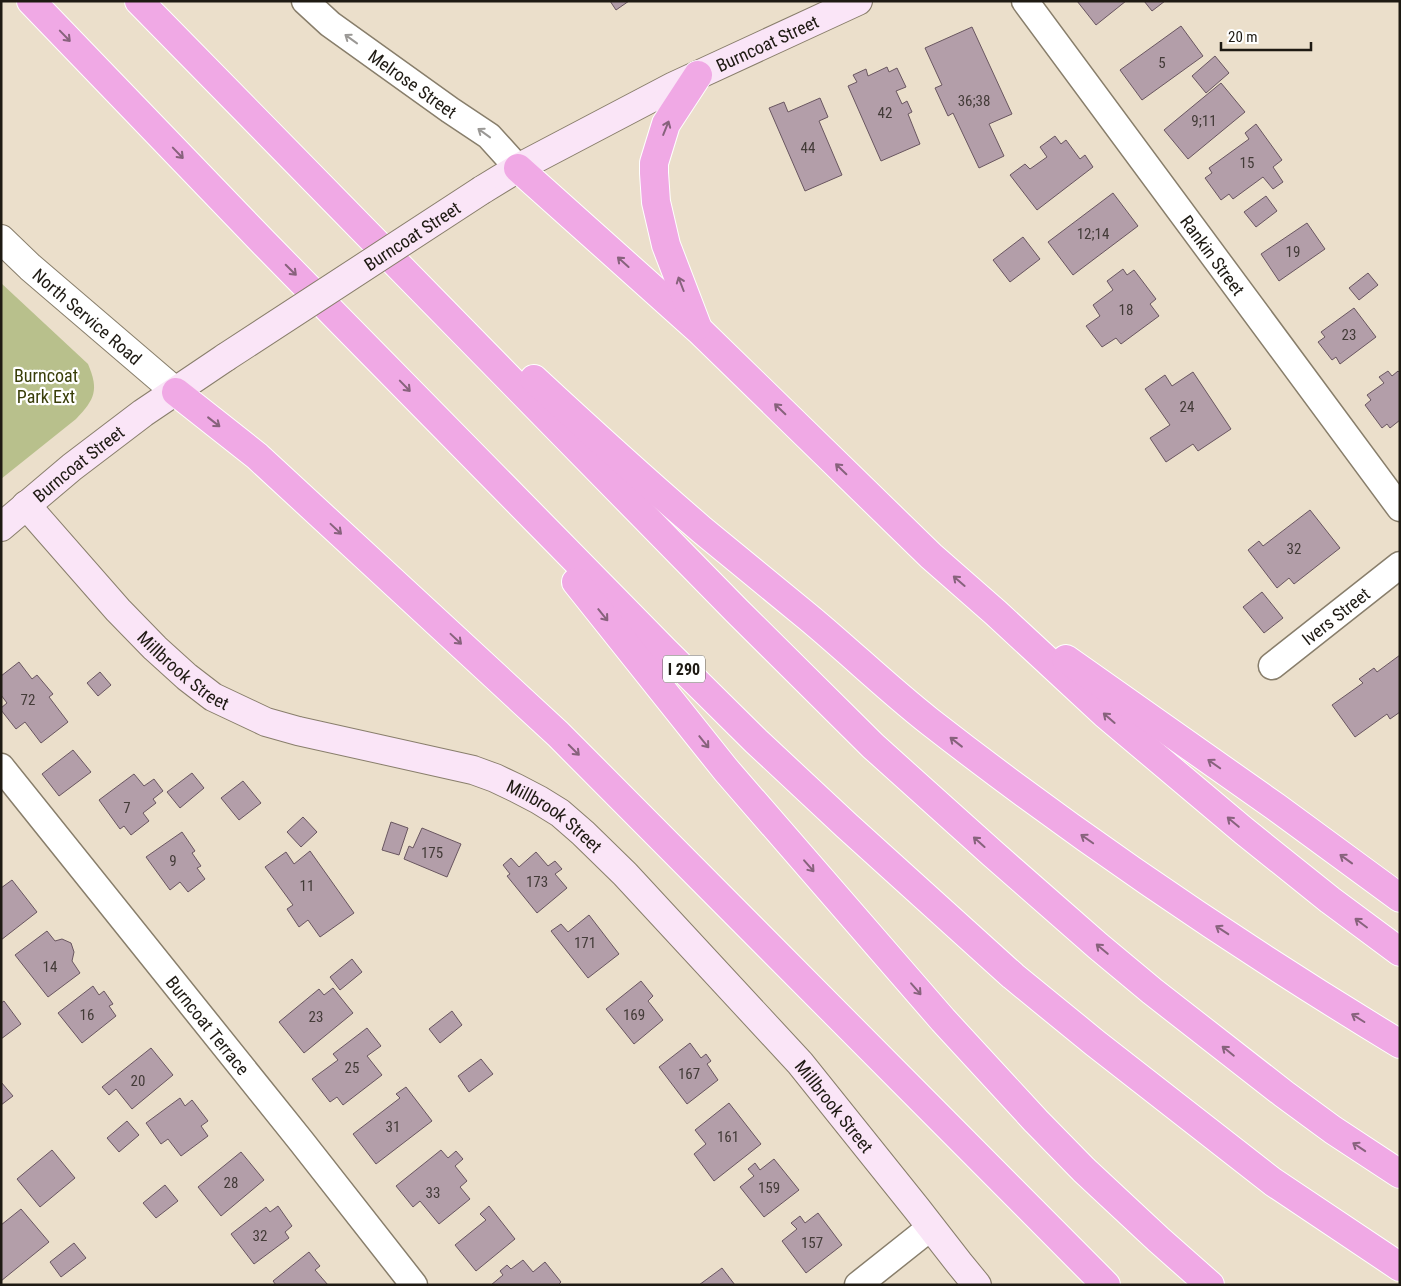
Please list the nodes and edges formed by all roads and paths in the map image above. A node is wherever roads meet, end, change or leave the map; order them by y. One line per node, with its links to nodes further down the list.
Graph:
1 (31, 1): 12 (highway, I 290, one-way to 12)
2 (138, 1): 9 (highway)
3 (305, 1): 7 (street, Melrose Street, one-way to 3)
4 (858, 1): 6 (main road, Burncoat Street)
5 (1025, 1): 14 (street, Rankin Street)
6 (698, 75): 7 (main road, Burncoat Street); 10 (highway, one-way to 6)
7 (518, 168): 10 (highway, one-way to 7); 11 (main road, Burncoat Street, bridge)
8 (1, 239): 11 (street, North Service Road)
9 (415, 282): 22 (highway, one-way to 9); 23 (highway, one-way to 9)
10 (698, 330): 17 (highway, one-way to 10)
11 (176, 392): 13 (main road, Burncoat Street); 29 (highway, one-way to 29)
12 (485, 468): 25 (highway, I 290); 30 (highway, one-way to 30)
13 (26, 505): 15 (main road, Burncoat Street); 24 (main road, Millbrook Street)
14 (1400, 508)
15 (1, 527)
16 (1400, 565): 18 (street, Ivers Street)
17 (996, 612): 20 (highway, one-way to 17); 21 (highway, one-way to 17)
18 (1272, 666)
19 (1, 767): 26 (street, Burncoat Terrace)
20 (1400, 898)
21 (1400, 952)
22 (1400, 1044)
23 (1400, 1174)
24 (931, 1227): 27 (street); 28 (main road, Millbrook Street)
25 (1400, 1267)
26 (414, 1285)
27 (858, 1285)
28 (977, 1285)
29 (1106, 1285)
30 (1210, 1285)

